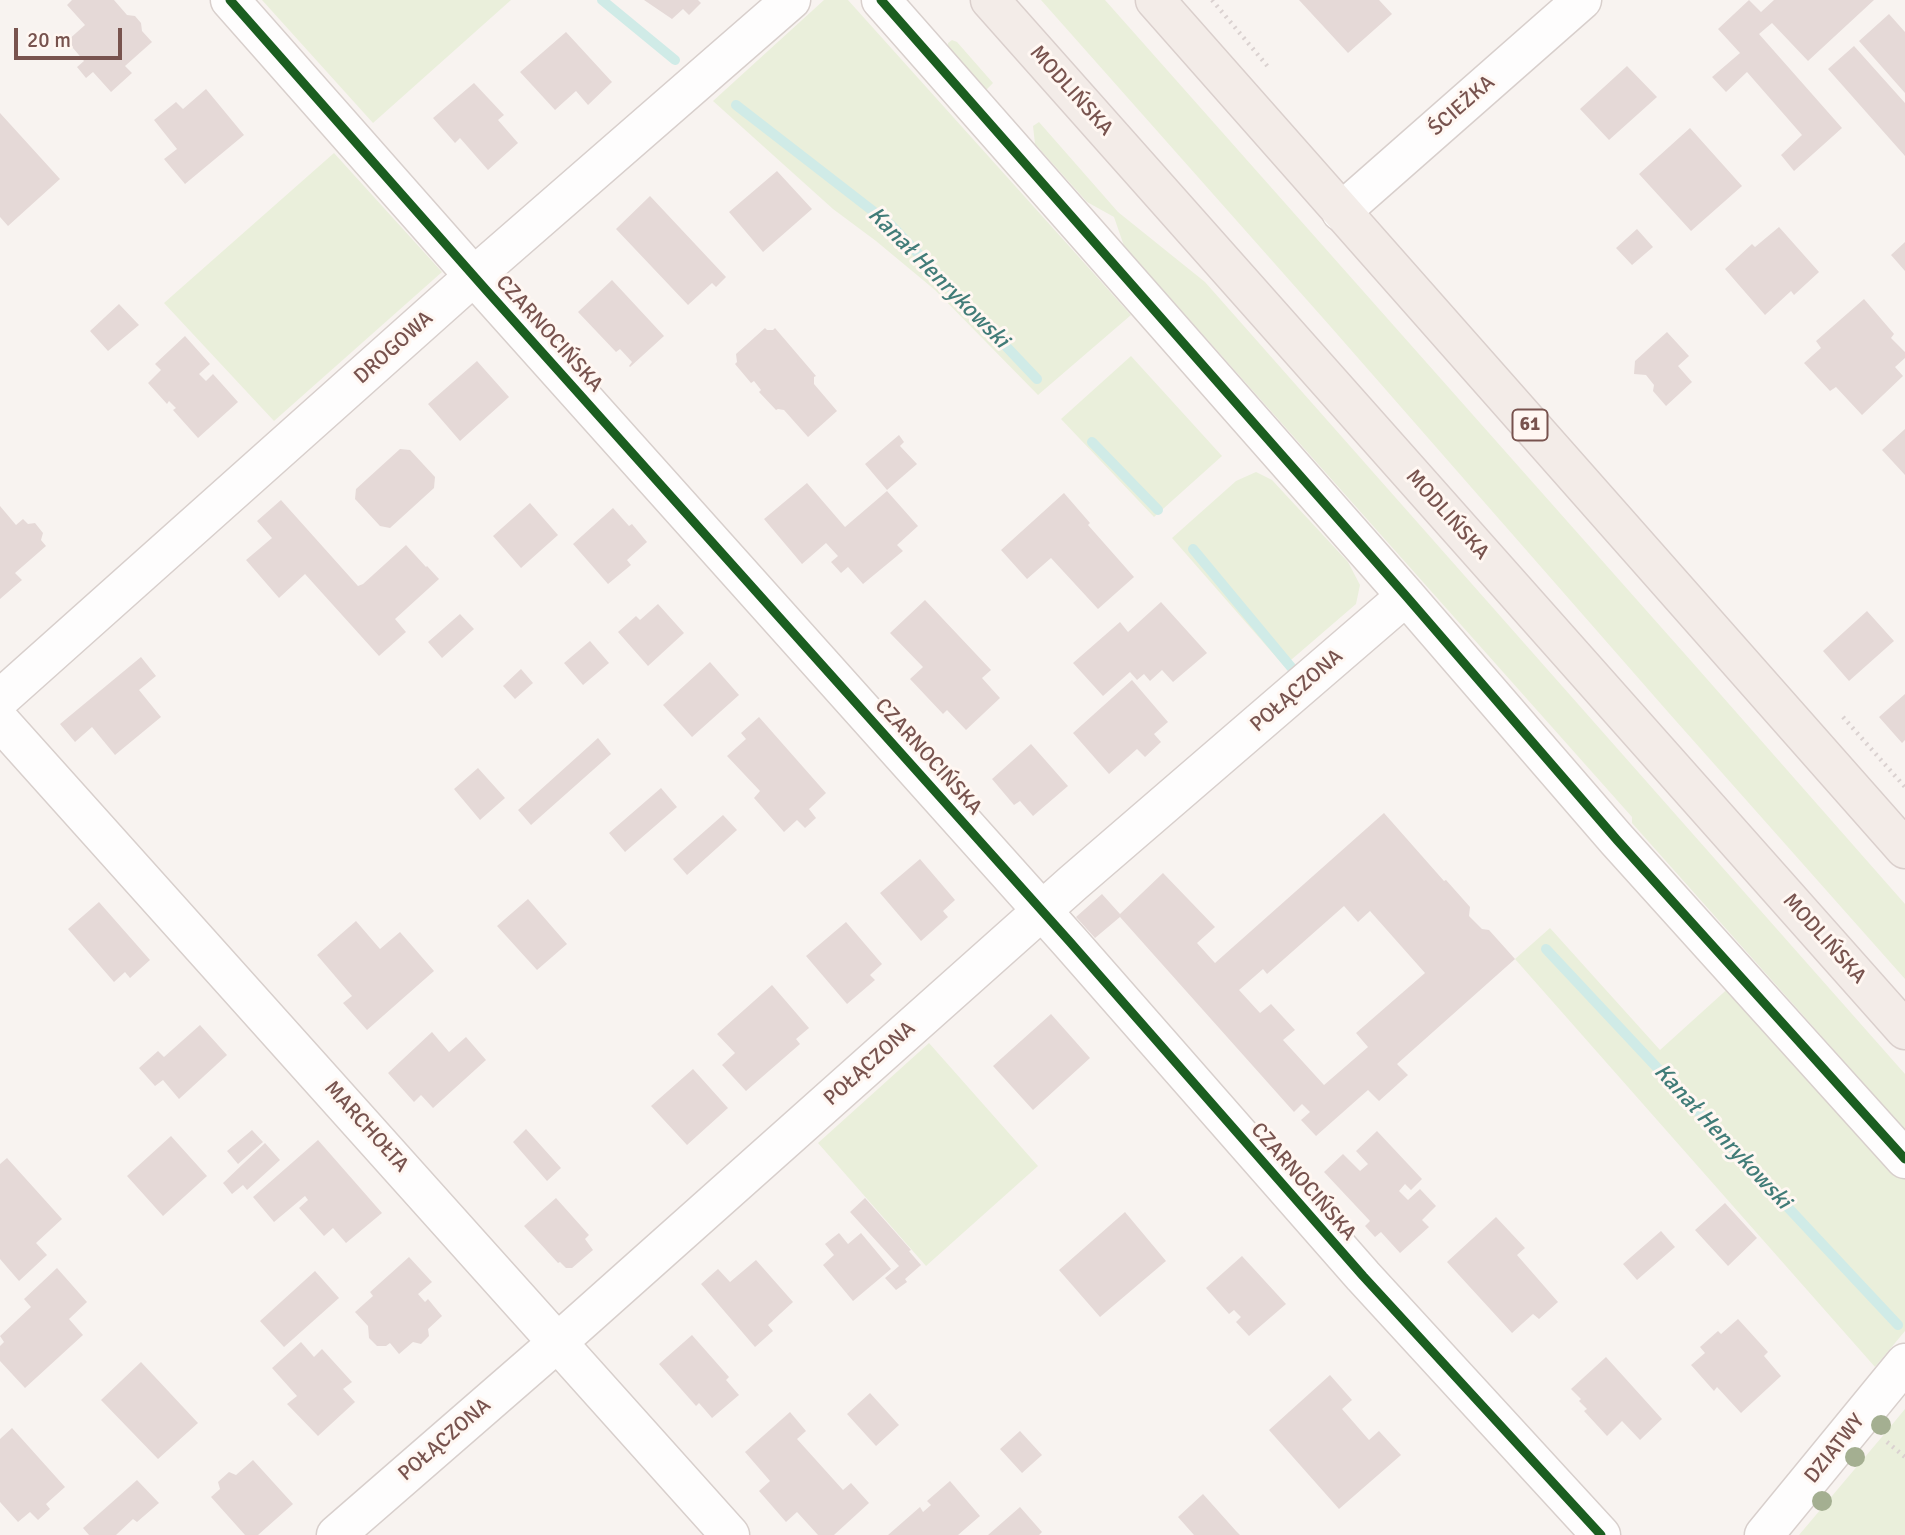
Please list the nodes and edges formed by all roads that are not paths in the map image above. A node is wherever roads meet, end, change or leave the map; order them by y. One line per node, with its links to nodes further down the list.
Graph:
1 (230, 0): 8 (street, CZARNOCIŃSKA)
2 (791, 0): 8 (street, DROGOWA)
3 (881, 0): 9 (street)
4 (990, 0): 14 (main road, MODLIŃSKA)
5 (1155, 0): 7 (main road, 61)
6 (1582, 0): 7 (street, ŚCIEŻKA)
7 (1341, 212): 12 (main road, 61)
8 (474, 276): 10 (street, DROGOWA); 13 (street, CZARNOCIŃSKA)
9 (1406, 596): 13 (street, POŁĄCZONA); 15 (street)
10 (0, 699)
11 (0, 721): 16 (street, MARCHOŁTA)
12 (1905, 849)
13 (1042, 911): 16 (street, POŁĄCZONA); 20 (street, CZARNOCIŃSKA)
14 (1905, 1030)
15 (1905, 1159)
16 (558, 1342): 18 (street, POŁĄCZONA); 19 (street, MARCHOŁTA)
17 (1905, 1363): 21 (street, DZIATWY)
18 (337, 1535)
19 (730, 1535)
20 (1601, 1535)
21 (1765, 1535)

